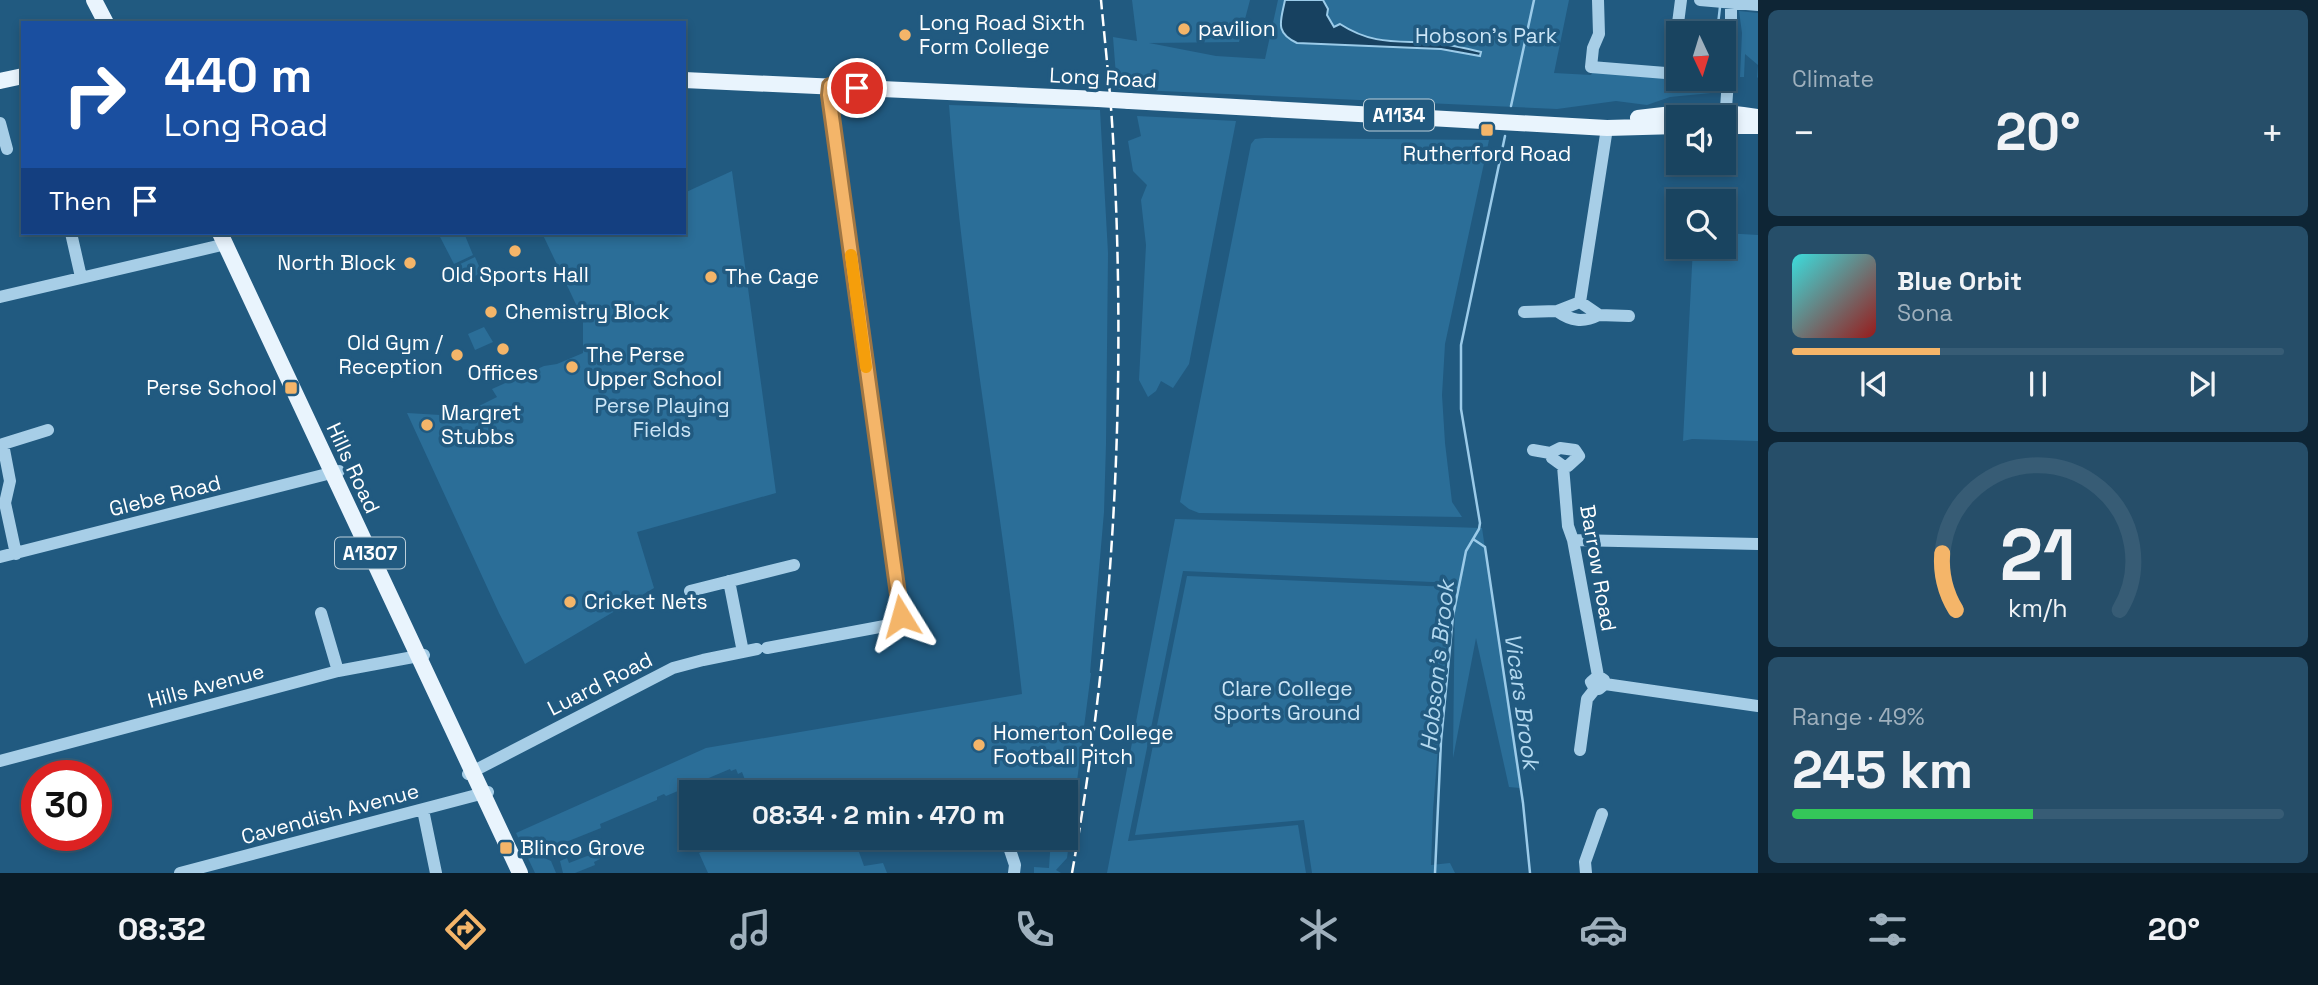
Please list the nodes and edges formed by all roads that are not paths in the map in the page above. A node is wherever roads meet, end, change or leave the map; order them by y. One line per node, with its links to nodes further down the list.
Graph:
1 (94, 0): 7 (main road)
2 (1598, 0): 9 (street)
3 (1681, 0): 8 (street)
4 (1700, 0): 5 (street)
5 (1731, 1): 6 (street); 14 (street)
6 (1758, 5)
7 (105, 21)
8 (1678, 21)
9 (1666, 73)
10 (21, 76): 12 (main road)
11 (686, 80): 13 (main road, Long Road / A1134)
12 (0, 81)
13 (830, 86): 18 (main road, Long Road / A1134, bridge); 48 (street, Luard Road)
14 (1725, 105)
15 (1666, 114): 18 (main road, Long Road / A1134)
16 (1758, 117): 17 (main road, Long Road / A1134)
17 (1736, 120)
18 (1520, 122): 23 (main road, Long Road / A1134)
19 (0, 123): 24 (street)
20 (1736, 123): 22 (main road, Long Road / A1134)
21 (1666, 126): 23 (main road, Long Road / A1134)
22 (1758, 126)
23 (1607, 128): 29 (street)
24 (8, 149)
25 (71, 235): 27 (street)
26 (223, 238): 27 (street); 39 (main road, Hills Road / A1307)
27 (81, 277): 28 (street)
28 (0, 297)
29 (1580, 302): 30 (street); 32 (street)
30 (1557, 311): 31 (street); 32 (street)
31 (1524, 312)
32 (1599, 314): 33 (street)
33 (1629, 316)
34 (49, 429): 35 (street)
35 (1, 445): 42 (street)
36 (1533, 450): 37 (street)
37 (1550, 453): 38 (street); 38 (street)
38 (1563, 466): 40 (street, Barrow Road)
39 (336, 472): 42 (street, Glebe Road); 49 (main road, Hills Road / A1307)
40 (1573, 541): 41 (street); 51 (street, Barrow Road)
41 (1758, 544)
42 (16, 554): 43 (street, Glebe Road)
43 (0, 557)
44 (793, 565): 45 (street)
45 (729, 582): 46 (street); 48 (street)
46 (690, 590)
47 (321, 613): 50 (street)
48 (743, 652): 55 (street, Luard Road)
49 (422, 656): 50 (street, Hills Avenue); 55 (main road, Hills Road / A1307)
50 (338, 671): 54 (street, Hills Avenue)
51 (1599, 683): 52 (street); 53 (street)
52 (1758, 706)
53 (1580, 750)
54 (0, 761)
55 (470, 774): 56 (main road, Hills Road / A1307)
56 (485, 793): 57 (street, Cavendish Avenue); 62 (main road, Hills Road / A1307)
57 (423, 810): 60 (street, Cavendish Avenue); 61 (street)
58 (1602, 814): 64 (street)
59 (1010, 850): 63 (street)
60 (180, 873)
61 (436, 873)
62 (520, 873)
63 (1014, 873)
64 (1586, 873)

